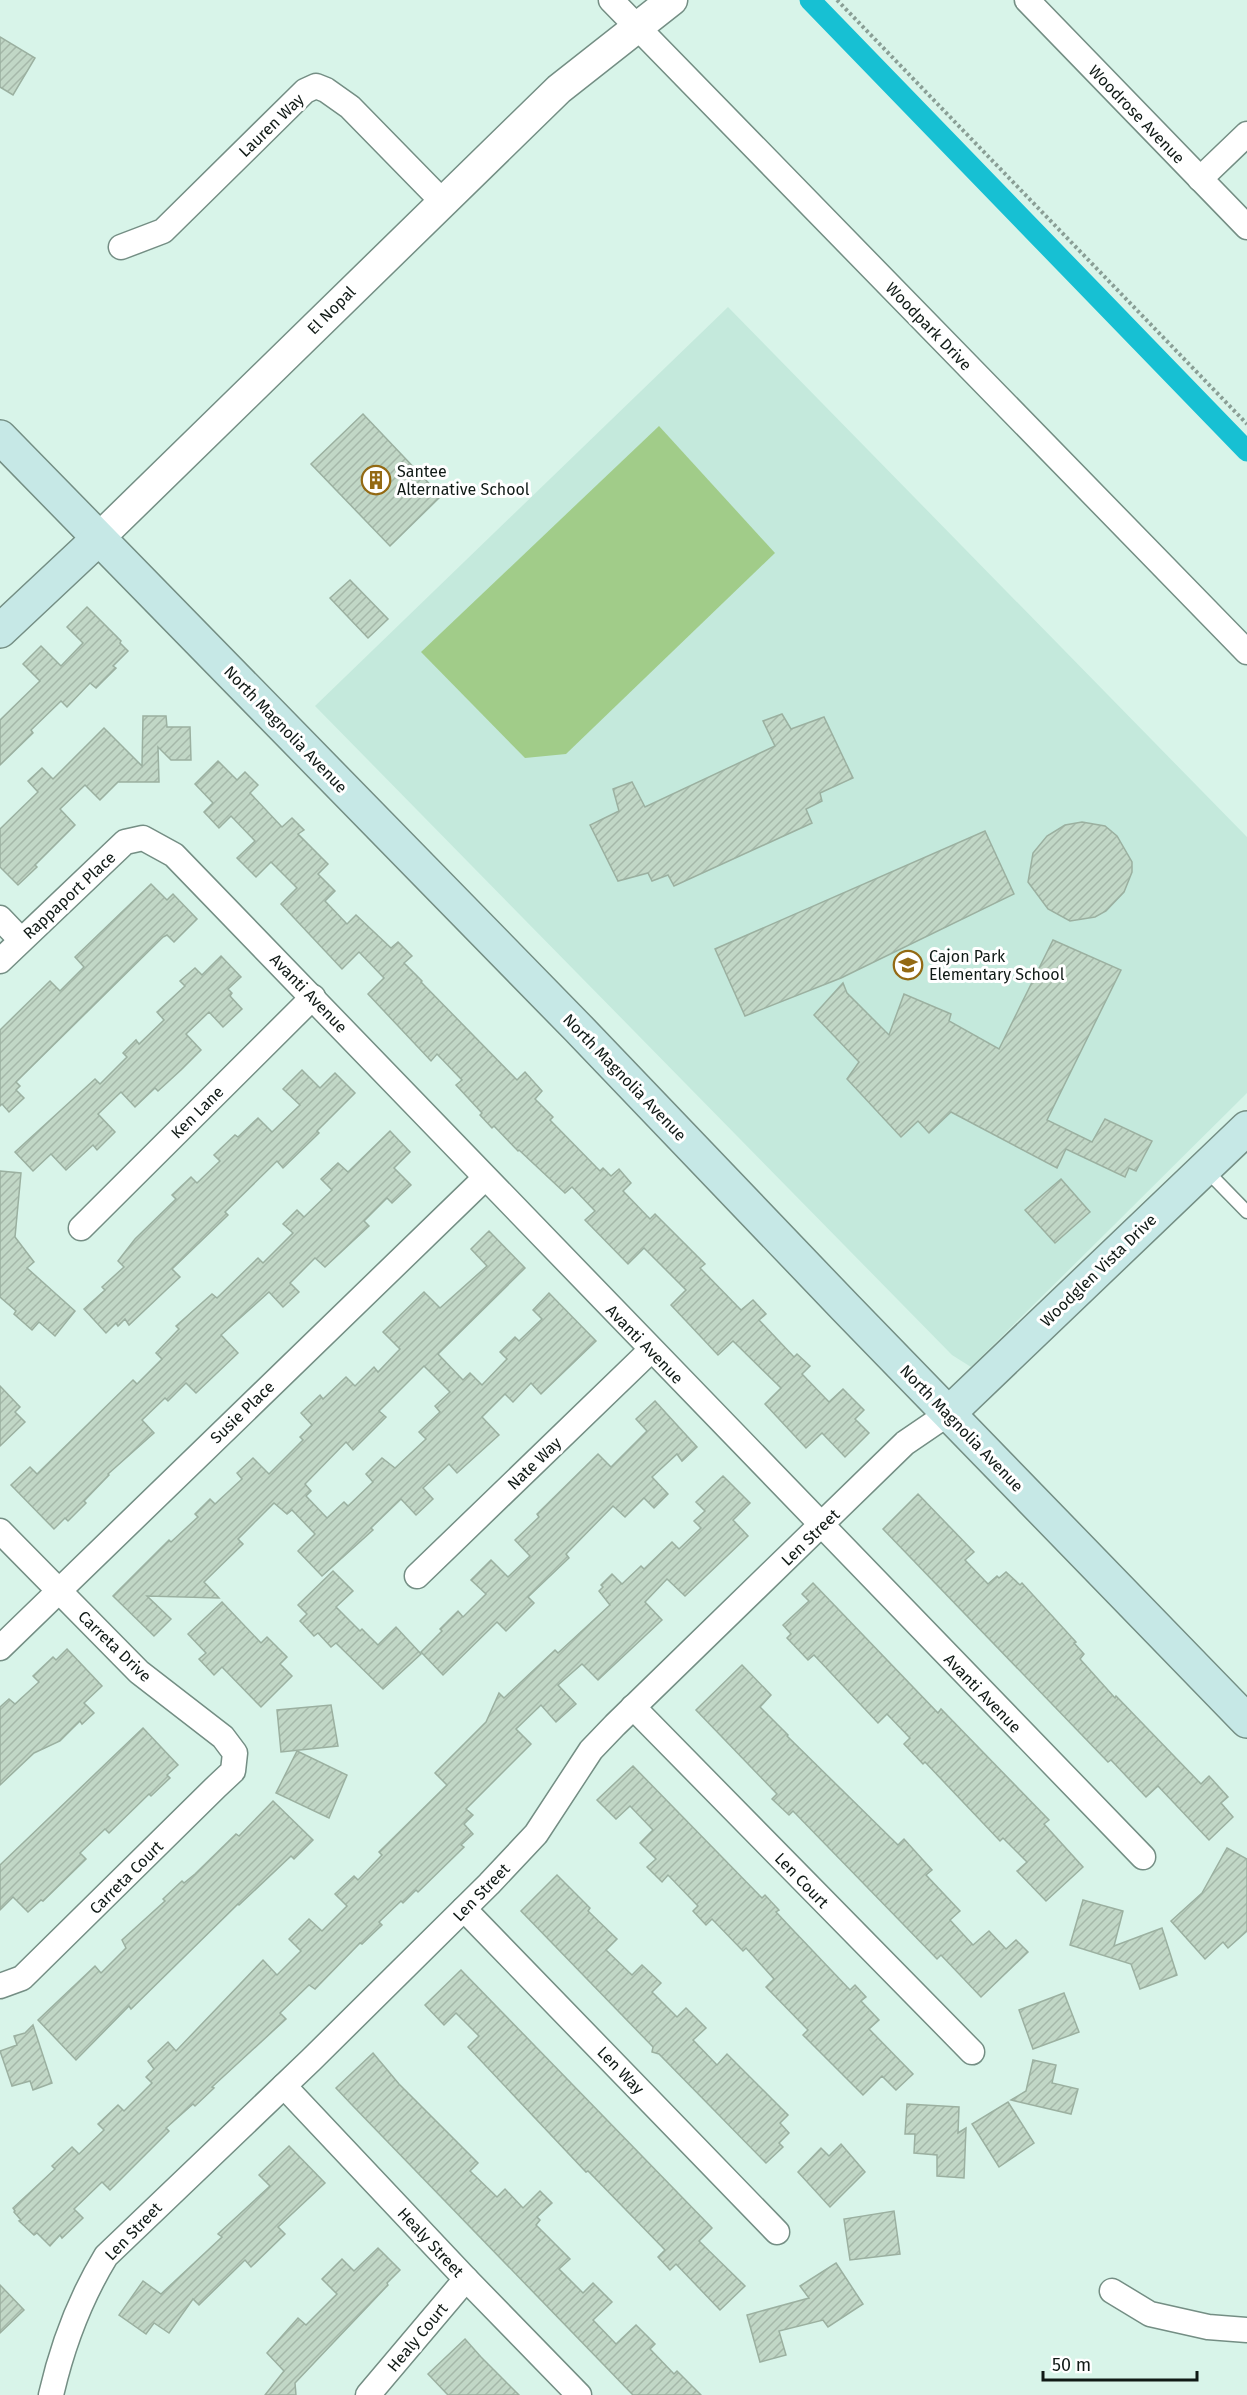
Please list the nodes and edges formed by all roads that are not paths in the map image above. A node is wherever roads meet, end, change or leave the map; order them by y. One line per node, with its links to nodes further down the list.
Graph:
1 (611, 0): 4 (street, Woodpark Drive)
2 (672, 0): 4 (street, El Nopal)
3 (1029, 1): 6 (street, Woodrose Avenue)
4 (638, 27): 7 (street, El Nopal); 13 (street, Woodpark Drive)
5 (1247, 134): 6 (street)
6 (1200, 179): 8 (street, Woodrose Avenue)
7 (442, 201): 9 (street, Lauren Way); 11 (street, El Nopal)
8 (1247, 227)
9 (121, 247)
10 (0, 438): 11 (main road, North Magnolia Avenue)
11 (98, 539): 12 (main road, El Nopal); 25 (main road, North Magnolia Avenue)
12 (0, 631)
13 (1247, 652)
14 (143, 838): 16 (street, Rappaport Place); 18 (street, Avanti Avenue)
15 (0, 918): 16 (street)
16 (21, 940): 17 (street, Rappaport Place)
17 (0, 962)
18 (313, 997): 21 (street, Avanti Avenue); 23 (street, Ken Lane)
19 (1247, 1128): 20 (main road, Woodglen Vista Drive)
20 (1204, 1168): 22 (lane); 25 (main road, Woodglen Vista Drive)
21 (485, 1178): 24 (street, Avanti Avenue); 29 (street, Susie Place)
22 (1247, 1212)
23 (81, 1228)
24 (651, 1350): 26 (street, Avanti Avenue); 28 (street, Nate Way)
25 (949, 1413): 26 (street, Len Street); 32 (main road, North Magnolia Avenue)
26 (821, 1526): 31 (street, Len Street); 34 (street, Avanti Avenue)
27 (0, 1531): 29 (street, Carreta Drive)
28 (417, 1576)
29 (58, 1591): 30 (street, Susie Place); 33 (street, Carreta Drive)
30 (0, 1648)
31 (633, 1707): 35 (street, Len Street); 37 (street, Len Court)
32 (1247, 1721)
33 (235, 1753): 36 (street, Carreta Court)
34 (1143, 1857)
35 (464, 1909): 38 (street, Len Street); 39 (street, Len Way)
36 (0, 1986)
37 (972, 2052)
38 (284, 2086): 40 (street, Healy Street); 43 (street, Len Street)
39 (777, 2232)
40 (466, 2279): 44 (street, Healy Court); 45 (street, Healy Street)
41 (1112, 2291): 42 (street)
42 (1247, 2331)
43 (51, 2395)
44 (368, 2395)
45 (579, 2395)

